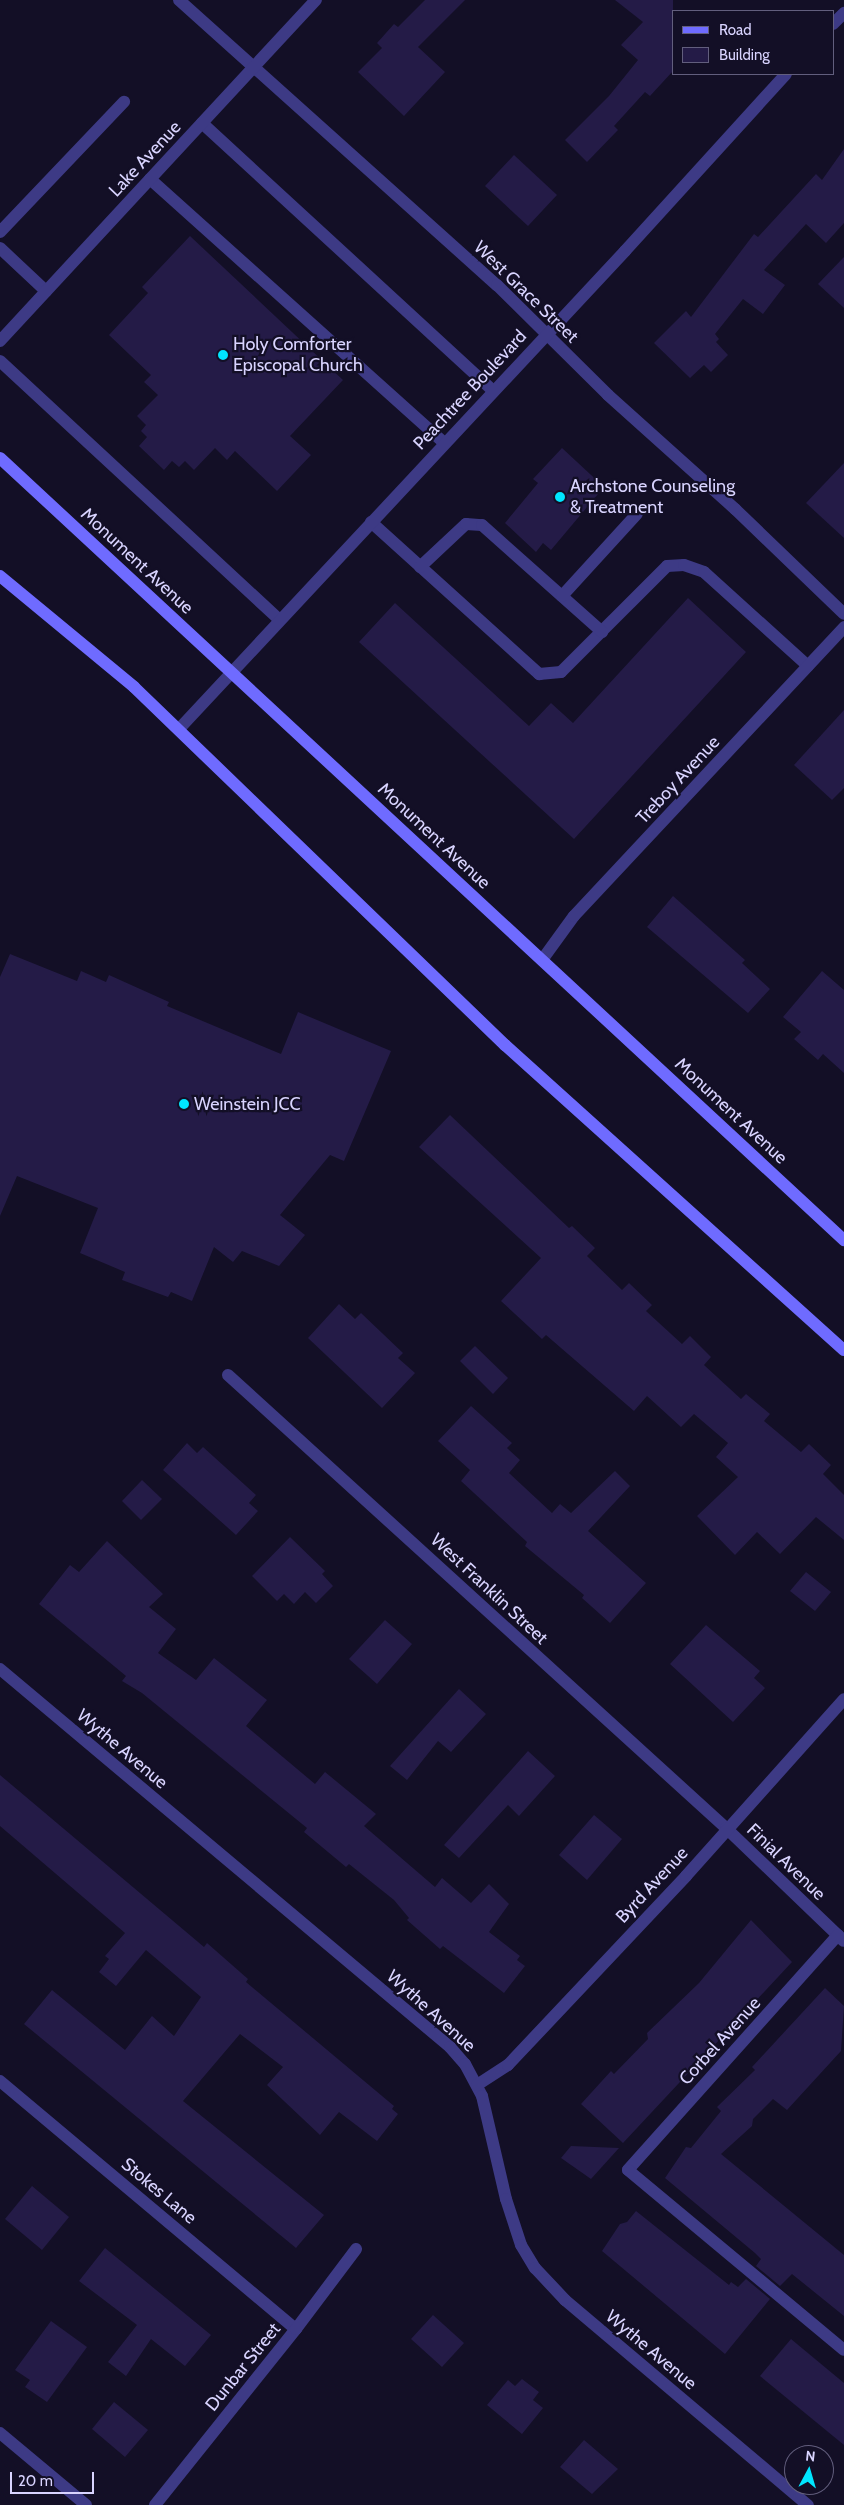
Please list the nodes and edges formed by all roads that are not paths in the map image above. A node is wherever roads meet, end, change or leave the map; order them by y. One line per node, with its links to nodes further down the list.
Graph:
1 (179, 0): 5 (street, West Grace Street)
2 (316, 0): 5 (street, Lake Avenue)
3 (844, 13): 4 (street)
4 (834, 23)
5 (254, 66): 8 (street, Lake Avenue); 13 (street, West Grace Street)
6 (785, 75): 13 (street, Peachtree Boulevard)
7 (124, 102): 10 (street)
8 (202, 123): 9 (street, Lake Avenue); 16 (street)
9 (150, 179): 12 (street, Lake Avenue); 17 (street)
10 (0, 232)
11 (0, 248): 12 (street)
12 (46, 291): 14 (street, Lake Avenue)
13 (546, 334): 16 (street, Peachtree Boulevard); 24 (street, West Grace Street)
14 (0, 342)
15 (0, 361): 25 (street)
16 (493, 391): 17 (street, Peachtree Boulevard)
17 (444, 443): 20 (street, Peachtree Boulevard)
18 (0, 458): 29 (street, Monument Avenue)
19 (637, 514): 23 (street)
20 (371, 522): 21 (street); 25 (street, Peachtree Boulevard)
21 (420, 566): 23 (street); 27 (street)
22 (0, 576): 30 (street)
23 (562, 596): 27 (street)
24 (844, 614)
25 (280, 620): 29 (street, Peachtree Boulevard)
26 (844, 627): 28 (street, Treboy Avenue)
27 (602, 632): 28 (street)
28 (808, 666): 31 (street, Treboy Avenue)
29 (231, 672): 30 (street, Peachtree Boulevard); 31 (street, Monument Avenue)
30 (179, 729): 33 (street)
31 (542, 960): 32 (street, Monument Avenue)
32 (844, 1240)
33 (844, 1350)
34 (228, 1375): 37 (street, West Franklin Street)
35 (0, 1669): 40 (street, Wythe Avenue)
36 (844, 1698): 37 (street, Byrd Avenue)
37 (726, 1828): 38 (street, Finial Avenue); 40 (street, Byrd Avenue)
38 (841, 1938): 43 (street, Corbel Avenue)
39 (0, 2081): 42 (street, Stokes Lane)
40 (477, 2085): 47 (street, Wythe Avenue)
41 (356, 2249): 42 (street, Dunbar Street)
42 (296, 2329): 46 (street, Dunbar Street)
43 (844, 2350)
44 (0, 2433): 45 (street)
45 (86, 2505)
46 (155, 2505)
47 (808, 2505)

